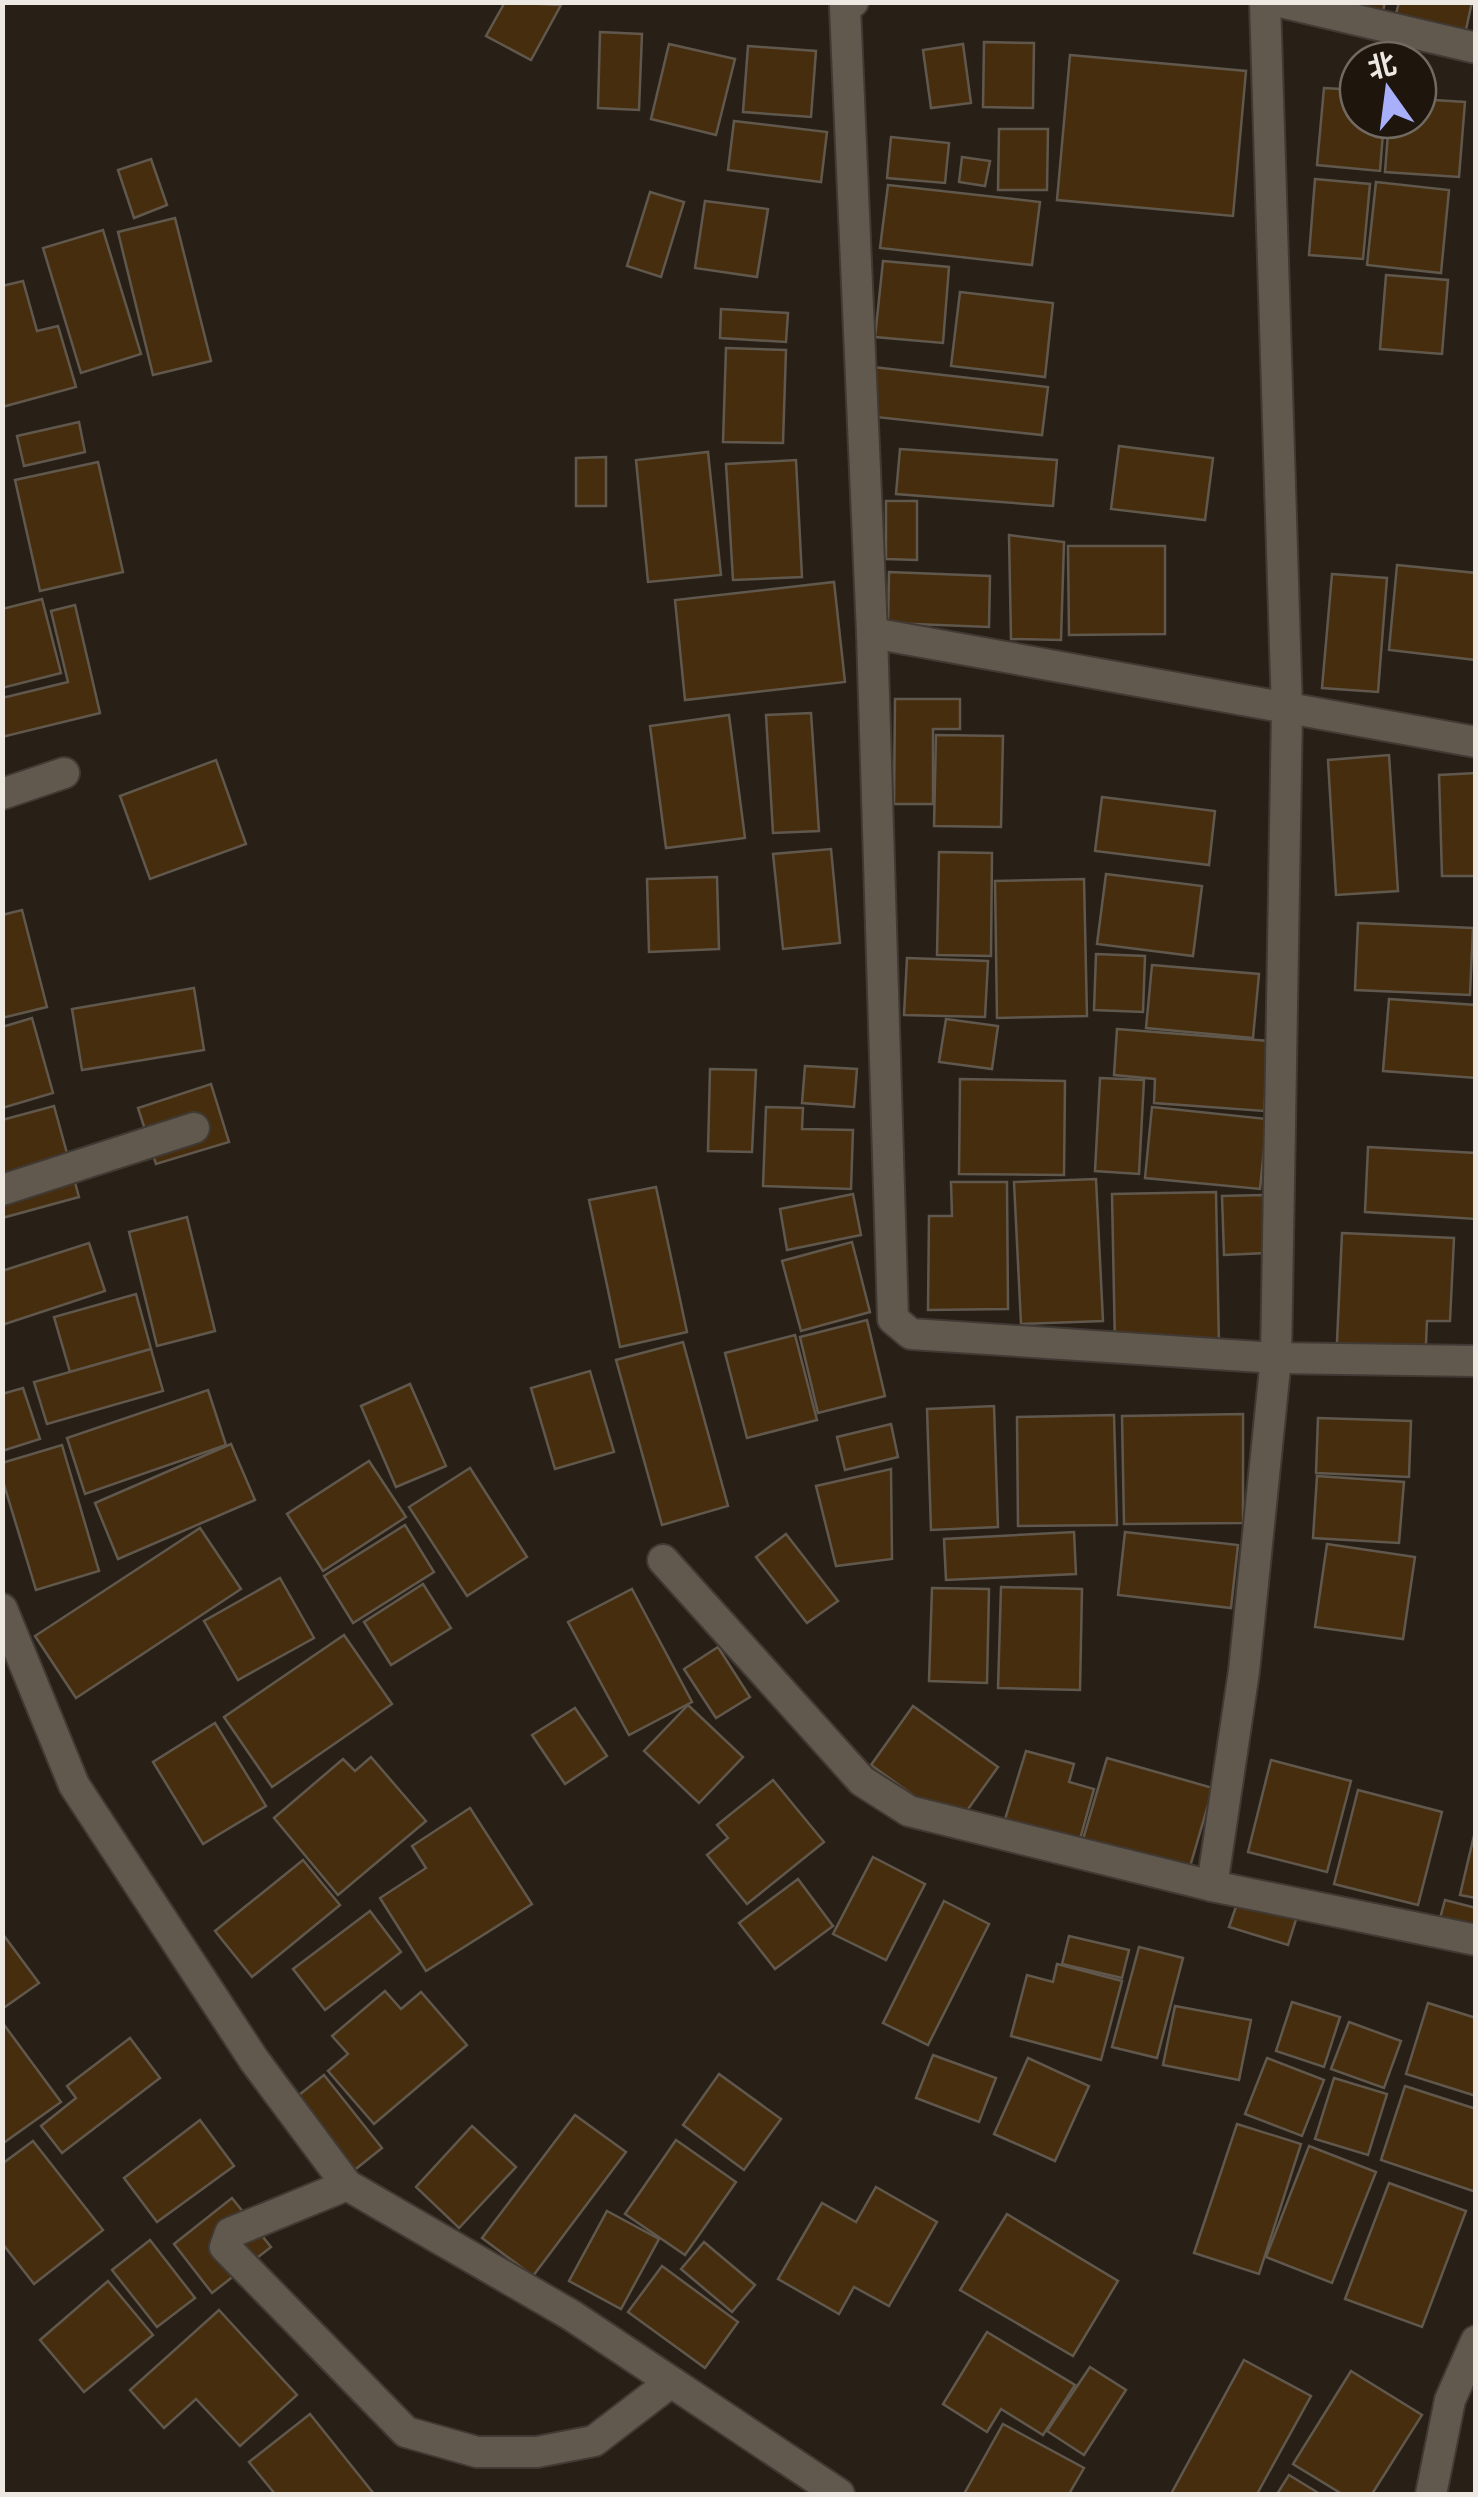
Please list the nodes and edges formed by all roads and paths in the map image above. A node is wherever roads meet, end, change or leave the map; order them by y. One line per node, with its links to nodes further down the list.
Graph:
1 (853, 2): 5 (street)
2 (1265, 2): 6 (street)
3 (1280, 2): 4 (street)
4 (1476, 48)
5 (872, 633): 6 (street); 12 (street)
6 (1286, 711): 7 (street); 12 (street)
7 (1476, 742)
8 (64, 773): 9 (street)
9 (2, 794)
10 (194, 1128): 11 (street)
11 (2, 1190)
12 (1276, 1358): 13 (street); 16 (street)
13 (1476, 1361)
14 (663, 1560): 16 (street)
15 (4, 1621): 18 (street)
16 (1212, 1886): 17 (street)
17 (1476, 1940)
18 (348, 2185): 20 (street); 20 (street)
19 (1476, 2341): 22 (street)
20 (671, 2382): 21 (street)
21 (839, 2494)
22 (1431, 2494)

